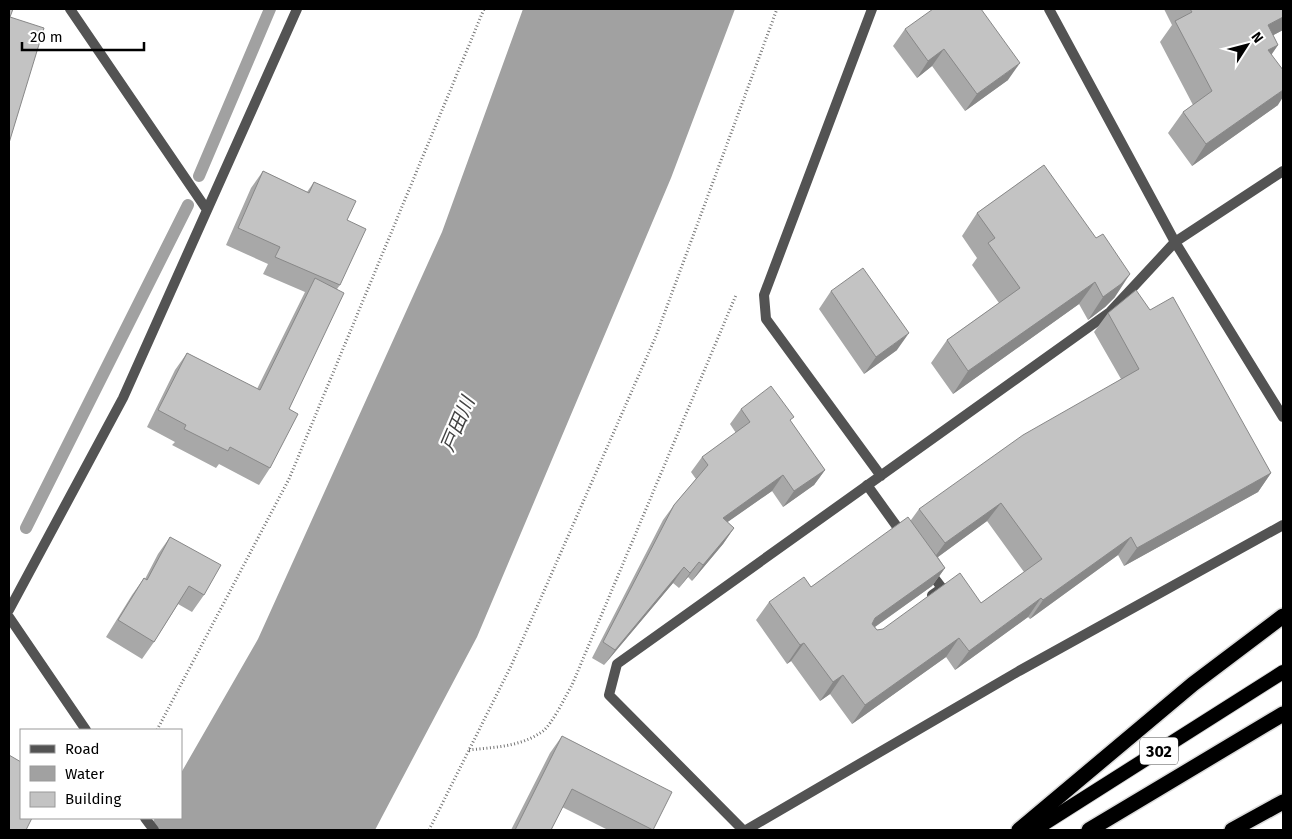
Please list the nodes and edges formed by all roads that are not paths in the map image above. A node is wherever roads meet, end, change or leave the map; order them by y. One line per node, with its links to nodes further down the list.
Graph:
1 (70, 9): 6 (street)
2 (297, 9): 6 (street)
3 (872, 9): 9 (street)
4 (1050, 9): 7 (street)
5 (1283, 172): 7 (street)
6 (207, 210): 15 (street)
7 (1175, 242): 8 (street); 9 (street)
8 (1283, 417)
9 (881, 476): 10 (street)
10 (867, 485): 12 (street); 24 (street)
11 (1283, 525): 24 (street)
12 (907, 541)
13 (924, 564): 14 (street)
14 (926, 599)
15 (9, 610)
16 (1283, 616): 25 (highway)
17 (9, 617): 20 (street)
18 (1283, 672): 26 (highway, 302)
19 (1283, 714): 27 (highway)
20 (85, 729)
21 (1283, 802): 28 (highway)
22 (146, 819): 23 (street)
23 (154, 830)
24 (745, 830)
25 (1019, 830)
26 (1034, 830)
27 (1089, 830)
28 (1232, 830)

